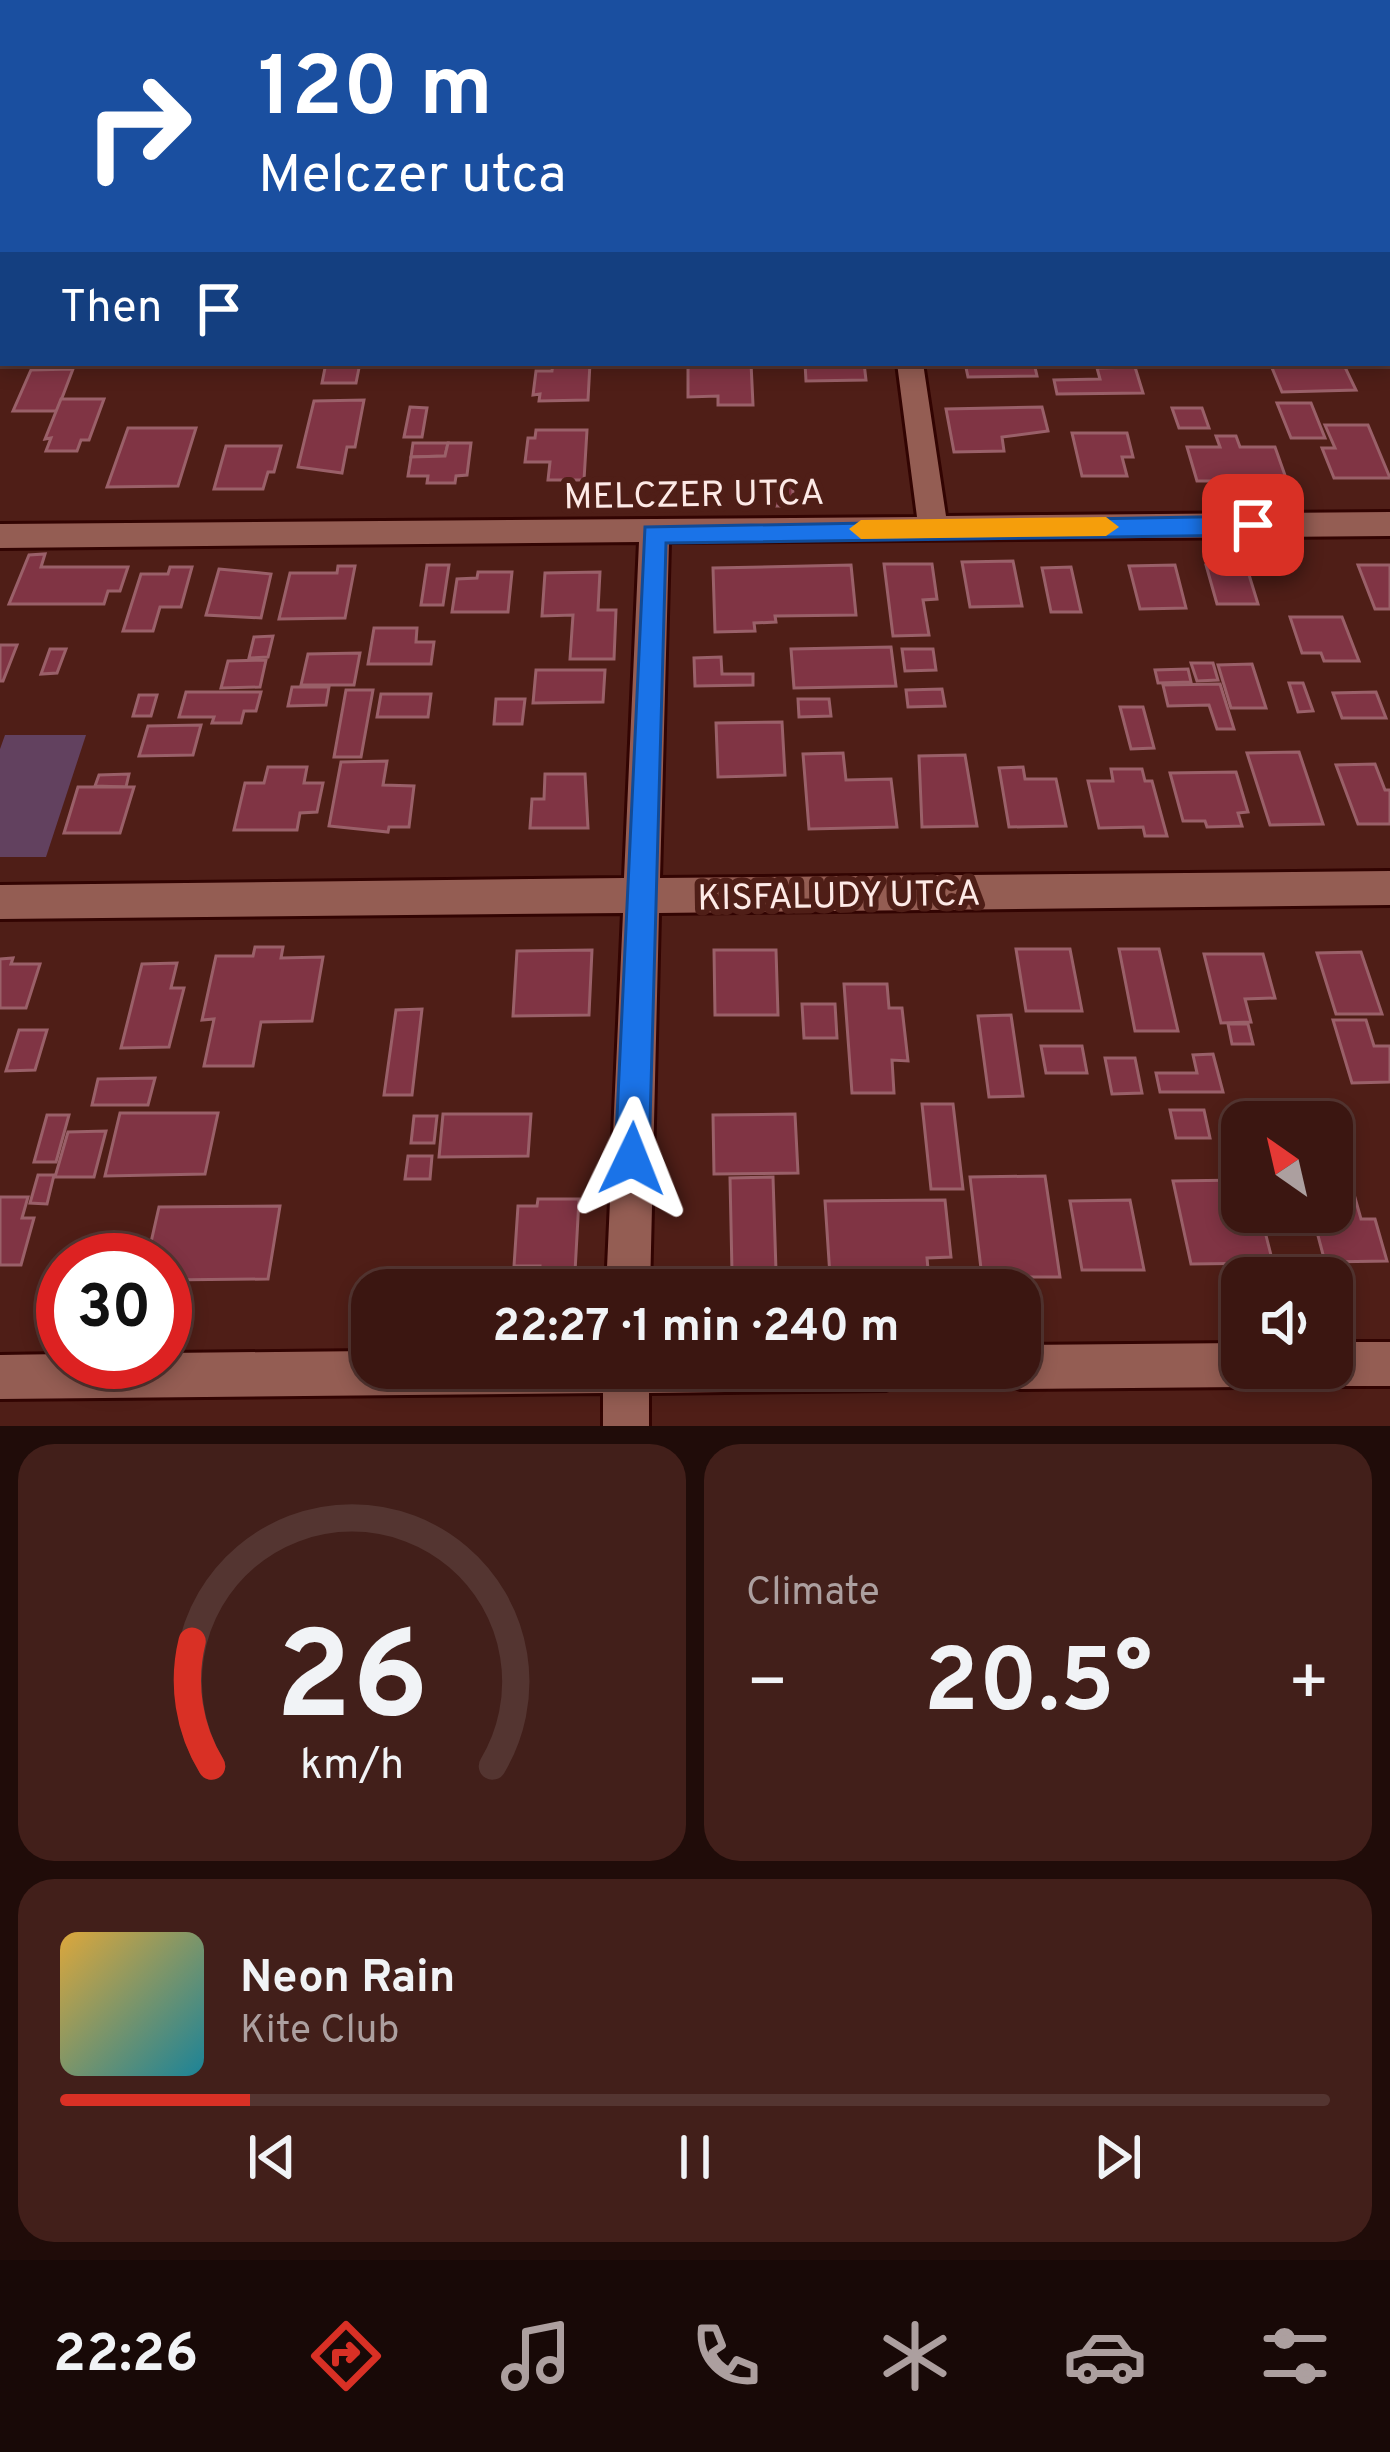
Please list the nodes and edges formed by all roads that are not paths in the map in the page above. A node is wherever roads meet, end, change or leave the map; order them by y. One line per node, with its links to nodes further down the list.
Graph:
1 (910, 366): 3 (street)
2 (1390, 524): 3 (street, MELCZER UTCA)
3 (933, 528): 4 (street, MELCZER UTCA)
4 (654, 534): 5 (street, MELCZER UTCA); 7 (street)
5 (0, 536)
6 (1390, 888): 7 (street, KISFALUDY UTCA)
7 (640, 897): 8 (street, KISFALUDY UTCA); 9 (street)
8 (0, 902)
9 (629, 1269)
10 (1353, 1364): 11 (street)
11 (1390, 1364)
12 (1221, 1365): 13 (street)
13 (1041, 1367)
14 (351, 1373): 15 (street)
15 (0, 1377)
16 (626, 1389): 17 (street)
17 (626, 1426)

